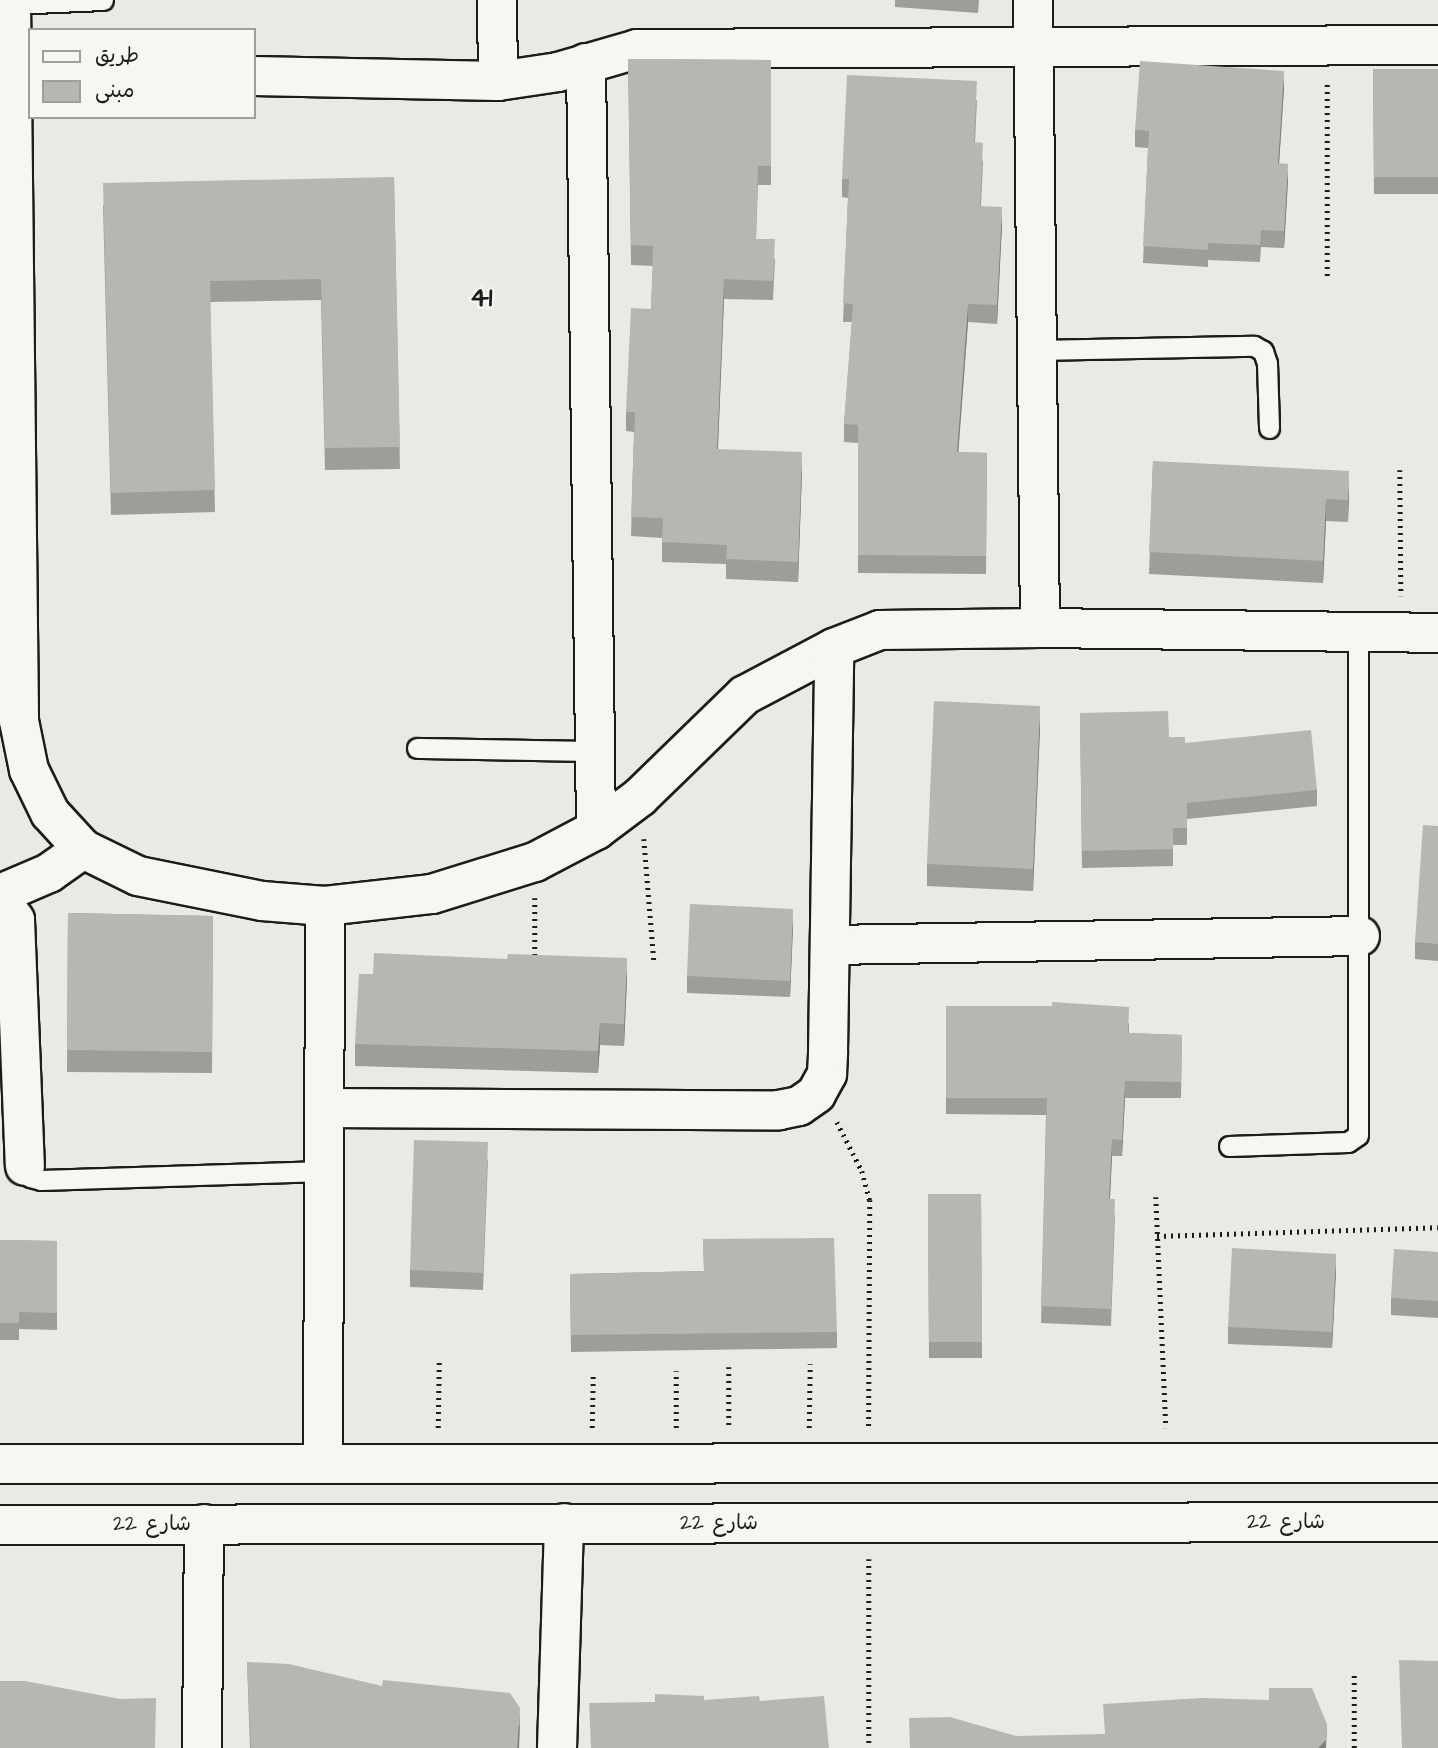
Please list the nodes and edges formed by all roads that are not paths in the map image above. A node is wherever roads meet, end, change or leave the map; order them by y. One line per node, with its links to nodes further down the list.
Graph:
1 (103, 0): 4 (lane)
2 (498, 0): 10 (street)
3 (1033, 0): 5 (street)
4 (11, 2): 7 (street)
5 (1033, 44): 6 (street); 8 (street); 12 (street)
6 (1438, 45)
7 (21, 56): 11 (street)
8 (586, 63): 10 (street); 19 (street)
9 (256, 76): 10 (street)
10 (498, 81)
11 (5, 111): 21 (street)
12 (1036, 350): 13 (lane); 14 (street)
13 (1269, 429)
14 (1040, 628): 15 (street); 17 (street)
15 (1358, 632): 16 (street); 24 (lane)
16 (1420, 632)
17 (834, 648): 20 (street); 25 (street)
18 (417, 748): 19 (lane)
19 (594, 751): 20 (street)
20 (596, 830): 23 (street)
21 (83, 849): 22 (street); 23 (street)
22 (0, 896): 28 (street)
23 (325, 906): 26 (street)
24 (1360, 936): 25 (street); 27 (lane)
25 (830, 945): 26 (street)
26 (325, 1108): 29 (street)
27 (1229, 1146)
28 (24, 1166): 29 (lane)
29 (324, 1171): 32 (street)
30 (1438, 1463): 32 (street)
31 (0, 1464): 32 (street)
32 (323, 1464)
33 (1438, 1522): 34 (street, شارع 22)
34 (564, 1523): 35 (street, شارع 22); 38 (street)
35 (204, 1524): 36 (street, شارع 22); 37 (street)
36 (0, 1525)
37 (202, 1748)
38 (557, 1748)

